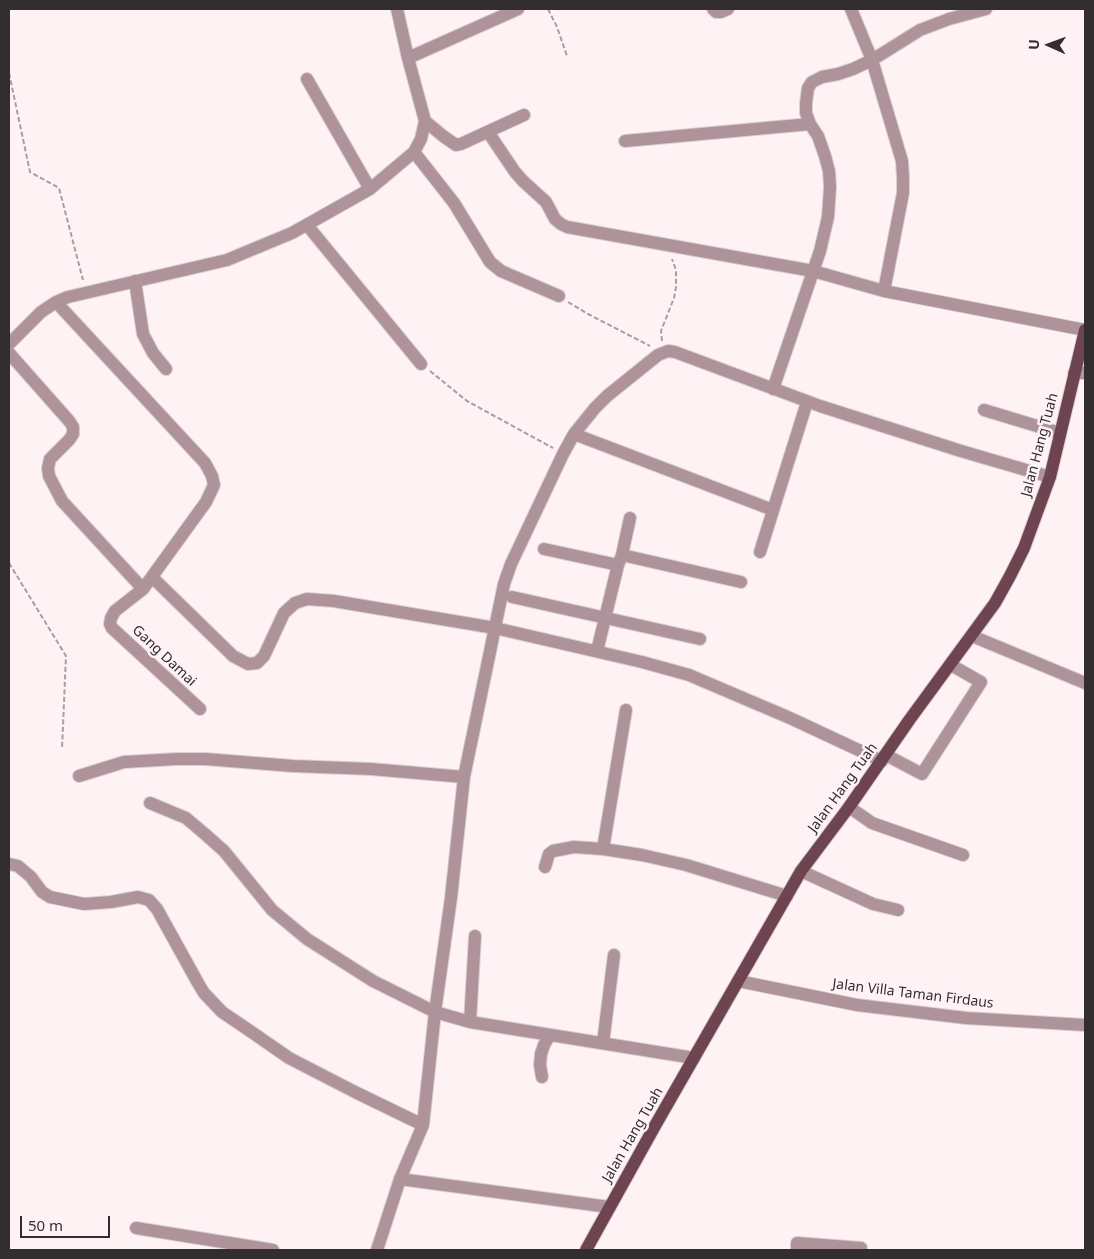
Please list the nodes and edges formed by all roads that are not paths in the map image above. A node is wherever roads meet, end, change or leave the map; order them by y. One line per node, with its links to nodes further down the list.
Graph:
1 (397, 9): 7 (street)
2 (518, 9): 7 (street)
3 (713, 9): 4 (street)
4 (728, 9)
5 (852, 9): 8 (street)
6 (986, 9): 8 (street)
7 (408, 58): 11 (street)
8 (872, 60): 12 (street); 20 (street)
9 (307, 79): 16 (street)
10 (524, 115): 13 (street)
11 (425, 121): 13 (street); 15 (street)
12 (810, 124): 14 (street); 18 (street)
13 (488, 132): 18 (street)
14 (625, 142)
15 (414, 152): 16 (street); 21 (street)
16 (370, 189): 17 (street)
17 (306, 225): 19 (street); 26 (street)
18 (813, 272): 20 (street); 29 (street)
19 (135, 281): 22 (street); 27 (street)
20 (884, 291): 23 (street)
21 (559, 296)
22 (56, 302): 24 (street); 40 (street)
23 (1085, 330): 28 (main road, Jalan Hang Tuah)
24 (9, 344)
25 (9, 353): 42 (street)
26 (421, 364)
27 (166, 369)
28 (1080, 373): 32 (main road, Jalan Hang Tuah)
29 (774, 389): 30 (street); 33 (street)
30 (807, 402): 34 (street); 35 (street)
31 (984, 410): 32 (street)
32 (1060, 433): 34 (main road, Jalan Hang Tuah)
33 (574, 434): 35 (street); 45 (street)
34 (1050, 476): 46 (main road, Jalan Hang Tuah)
35 (773, 510): 38 (street)
36 (630, 518): 39 (street)
37 (544, 549): 39 (street)
38 (760, 552)
39 (620, 560): 41 (street); 44 (street)
40 (152, 577): 42 (street); 45 (street)
41 (741, 582)
42 (143, 589): 51 (street, Gang Damai)
43 (512, 597): 44 (street)
44 (606, 618): 47 (street); 48 (street)
45 (495, 628): 48 (street); 55 (street)
46 (972, 636): 49 (main road, Jalan Hang Tuah); 50 (street)
47 (700, 639)
48 (597, 651): 53 (street)
49 (951, 665): 53 (main road, Jalan Hang Tuah); 53 (street)
50 (1085, 683)
51 (200, 709)
52 (626, 710): 58 (street)
53 (884, 758): 57 (main road, Jalan Hang Tuah)
54 (79, 776): 55 (street)
55 (464, 777): 68 (street)
56 (150, 804): 68 (street)
57 (849, 807): 59 (street); 62 (main road, Jalan Hang Tuah)
58 (603, 848): 61 (street); 63 (street)
59 (963, 855)
60 (9, 864): 75 (street)
61 (545, 867)
62 (801, 871): 63 (main road, Jalan Hang Tuah); 64 (street)
63 (787, 896): 67 (main road, Jalan Hang Tuah)
64 (898, 910)
65 (475, 936): 69 (street)
66 (614, 955): 72 (street)
67 (738, 981): 70 (street, Jalan Villa Taman Firdaus); 73 (main road, Jalan Hang Tuah)
68 (435, 1012): 69 (street); 75 (street)
69 (470, 1022): 71 (street)
70 (1085, 1025)
71 (550, 1035): 72 (street); 74 (street)
72 (603, 1043): 73 (street)
73 (694, 1058): 77 (main road, Jalan Hang Tuah)
74 (542, 1077)
75 (424, 1125): 76 (street)
76 (400, 1179): 77 (street); 82 (street)
77 (609, 1207): 83 (main road, Jalan Hang Tuah)
78 (136, 1228): 81 (street)
79 (802, 1248): 80 (street)
80 (861, 1248)
81 (274, 1250)
82 (377, 1250)
83 (586, 1250)

